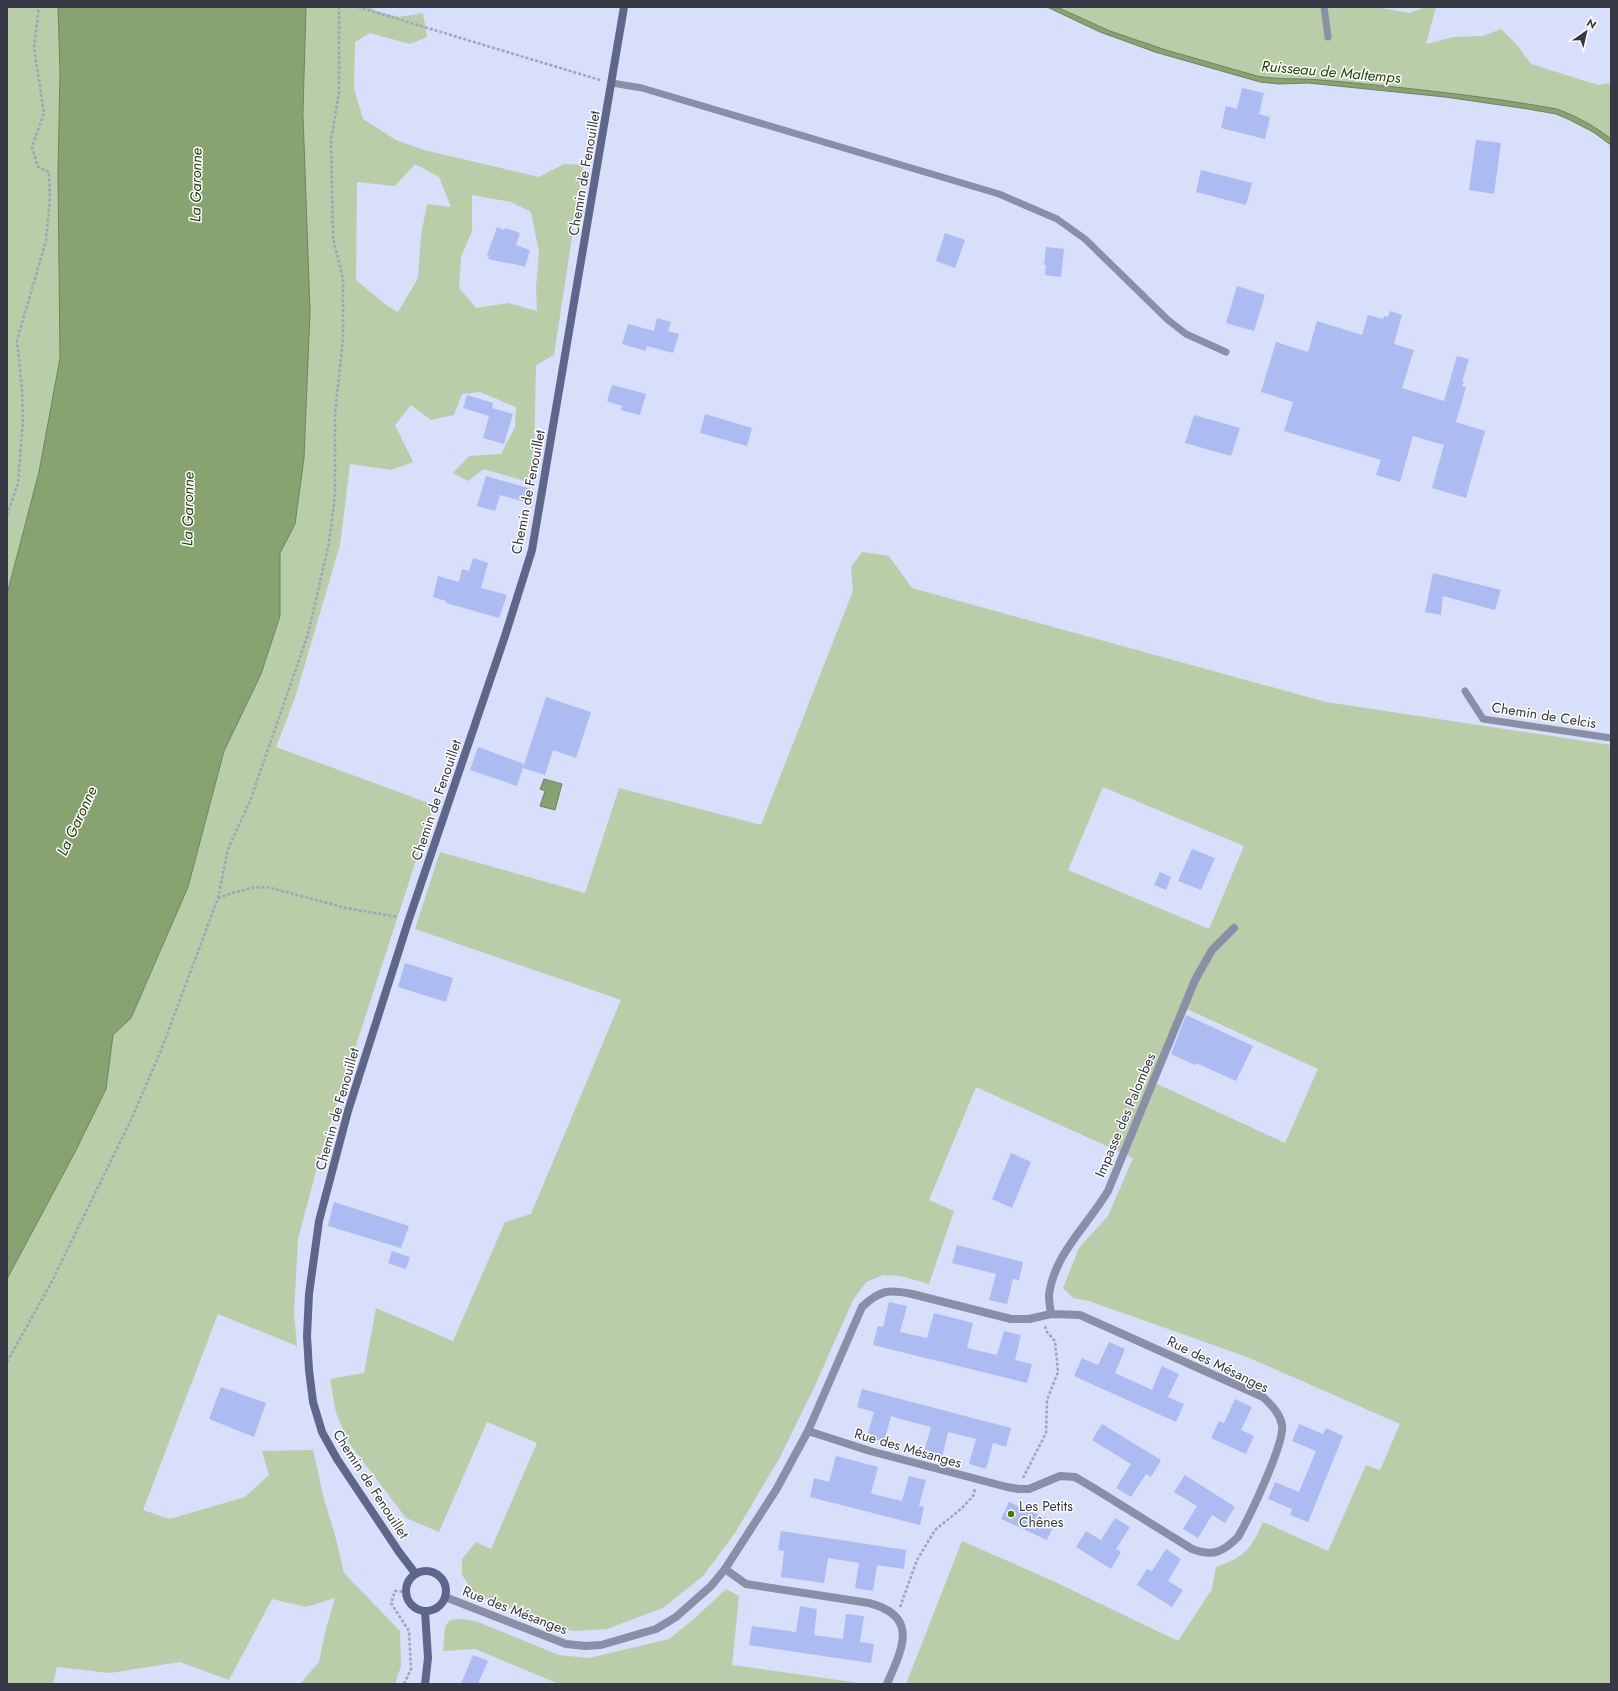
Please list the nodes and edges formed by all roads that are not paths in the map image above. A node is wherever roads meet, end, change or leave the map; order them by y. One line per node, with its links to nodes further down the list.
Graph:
1 (624, 7): 4 (street, Chemin de Fenouillet)
2 (1324, 7): 3 (lane)
3 (1328, 38)
4 (612, 83): 5 (lane); 12 (street, Chemin de Fenouillet)
5 (1226, 352)
6 (1465, 691): 7 (lane, Chemin de Celcis)
7 (1611, 738)
8 (1234, 928): 9 (street, Impasse des Palombes)
9 (1051, 1314): 10 (street, Rue des Mésanges); 10 (street, Rue des Mésanges)
10 (808, 1431): 11 (street, Rue des Mésanges)
11 (725, 1569): 13 (street, Rue des Mésanges); 16 (street)
12 (415, 1573): 13 (street); 14 (street)
13 (445, 1597): 14 (street)
14 (425, 1612): 15 (street)
15 (425, 1684)
16 (888, 1684)

